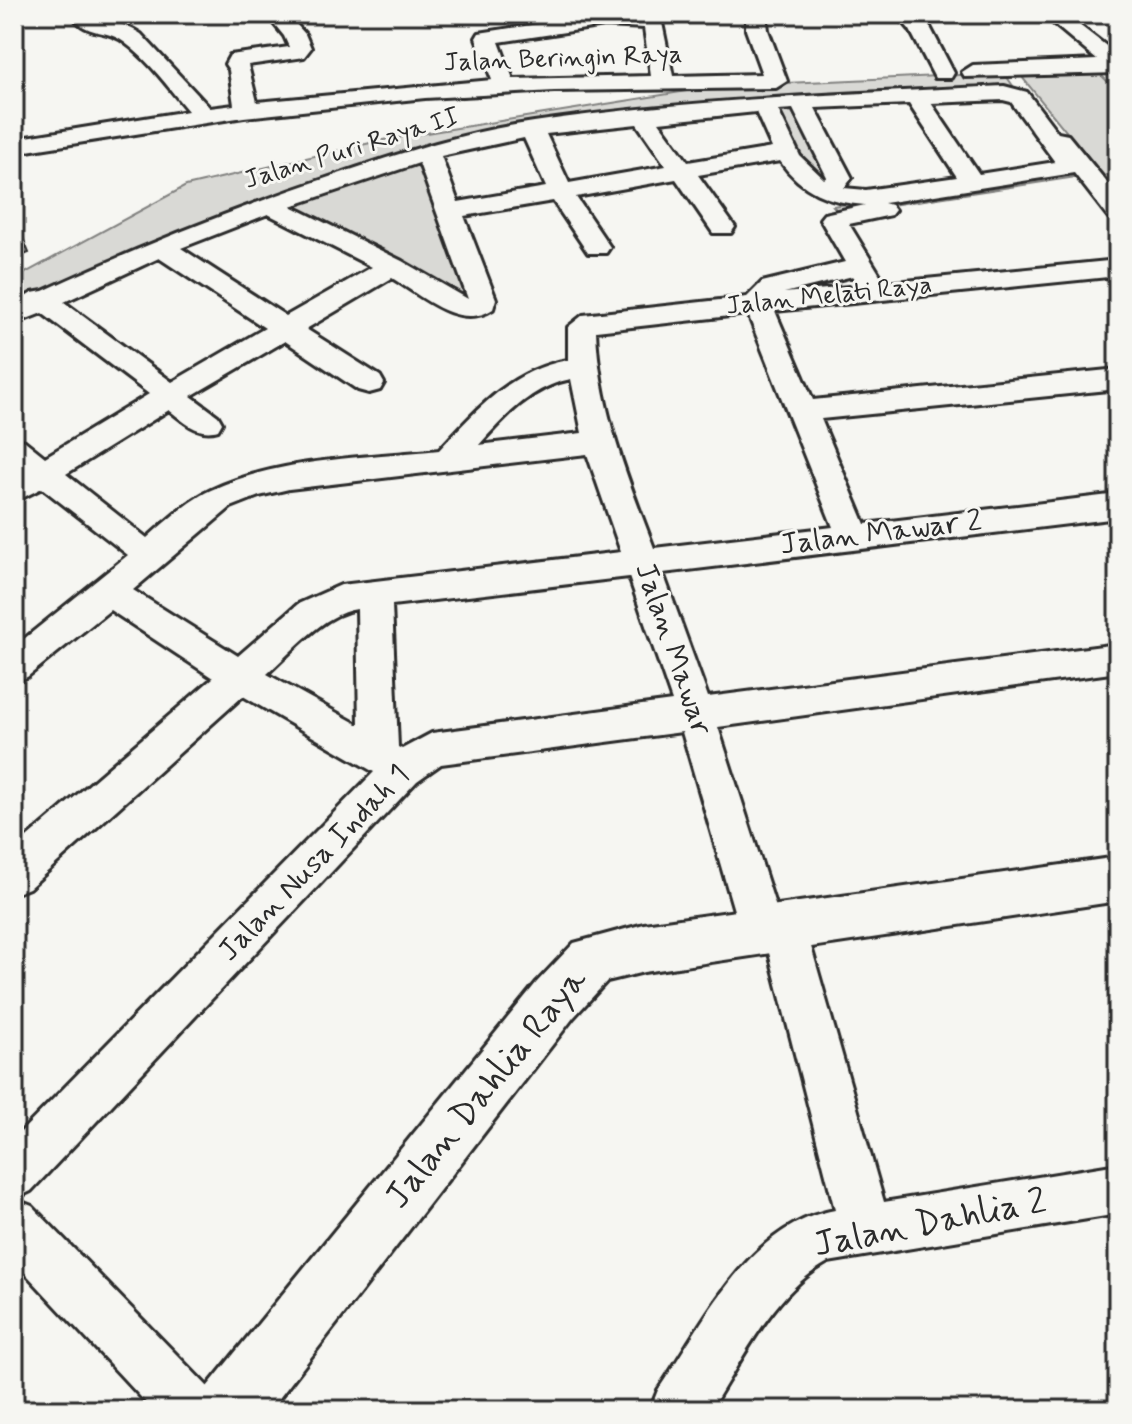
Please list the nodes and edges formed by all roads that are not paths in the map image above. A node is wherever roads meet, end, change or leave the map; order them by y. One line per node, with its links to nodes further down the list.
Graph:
1 (81, 14): 17 (street)
2 (276, 14): 16 (street)
3 (756, 14): 9 (street)
4 (906, 14): 7 (street)
5 (1052, 14): 6 (street)
6 (1118, 66): 11 (street)
7 (943, 73): 11 (street); 13 (street)
8 (856, 77): 9 (street, Jalan Beringin Raya)
9 (776, 81): 10 (street, Jalan Beringin Raya)
10 (663, 82): 12 (street, Jalan Beringin Raya); 12 (street)
11 (1011, 82): 13 (street, Jalan Puri Raya II); 23 (street)
12 (505, 86): 16 (street, Jalan Beringin Raya)
13 (916, 86): 14 (street, Jalan Puri Raya II); 25 (street)
14 (800, 101): 15 (street, Jalan Puri Raya II); 26 (street)
15 (764, 104): 18 (street, Jalan Puri Raya II); 22 (street)
16 (247, 111): 17 (street, Jalan Beringin Raya)
17 (204, 115): 20 (street, Jalan Beringin Raya)
18 (643, 116): 19 (street, Jalan Puri Raya II); 24 (street)
19 (532, 129): 21 (street, Jalan Puri Raya II); 27 (street)
20 (14, 146)
21 (427, 152): 28 (street, Jalan Puri Raya II); 29 (street)
22 (785, 153): 24 (street); 26 (street)
23 (1080, 171): 25 (street); 30 (street); 36 (street)
24 (680, 172): 27 (street); 31 (street)
25 (972, 181): 26 (street)
26 (827, 190)
27 (561, 193): 29 (street); 33 (street)
28 (269, 205): 32 (street, Jalan Puri Raya II); 34 (street)
29 (449, 211): 34 (street)
30 (1118, 213)
31 (722, 227)
32 (161, 247): 37 (street, Jalan Puri Raya II); 40 (street)
33 (597, 247)
34 (392, 267): 40 (street)
35 (1118, 268): 36 (street, Jalan Melati Raya)
36 (868, 278): 38 (street, Jalan Melati Raya)
37 (42, 299): 39 (street, Jalan Puri Raya II); 44 (street)
38 (757, 302): 41 (street, Jalan Melati Raya); 45 (street)
39 (14, 315)
40 (284, 329): 43 (street); 44 (street)
41 (583, 367): 47 (street, Jalan Mawar); 49 (street)
42 (1118, 379): 45 (street)
43 (369, 383)
44 (169, 396): 46 (street); 50 (street)
45 (804, 411): 52 (street)
46 (207, 423)
47 (599, 442): 49 (street); 54 (street, Jalan Mawar)
48 (14, 449): 50 (street)
49 (448, 460): 55 (street)
50 (28, 482): 53 (street)
51 (1118, 506): 52 (street, Jalan Mawar 2)
52 (854, 537): 54 (street, Jalan Mawar 2)
53 (134, 544)
54 (643, 560): 56 (street, Jalan Mawar 2); 60 (street, Jalan Mawar)
55 (109, 592): 58 (street); 59 (street)
56 (374, 593): 59 (street, Jalan Mawar 2); 61 (street)
57 (1118, 658): 60 (street, Jalan Nusa Indah 1)
58 (14, 667)
59 (239, 676): 61 (street); 62 (street, Jalan Mawar 2)
60 (696, 716): 61 (street, Jalan Nusa Indah 1); 64 (street, Jalan Mawar)
61 (391, 762): 65 (street, Jalan Nusa Indah 1)
62 (14, 875)
63 (1118, 879): 64 (street, Jalan Dahlia Raya)
64 (773, 930): 68 (street, Jalan Mawar); 71 (street, Jalan Dahlia Raya)
65 (14, 1174)
66 (1118, 1189): 68 (street, Jalan Dahlia 2)
67 (14, 1224): 70 (street)
68 (866, 1230): 69 (street, Jalan Dahlia 2)
69 (687, 1406)
70 (191, 1410)
71 (230, 1410)

